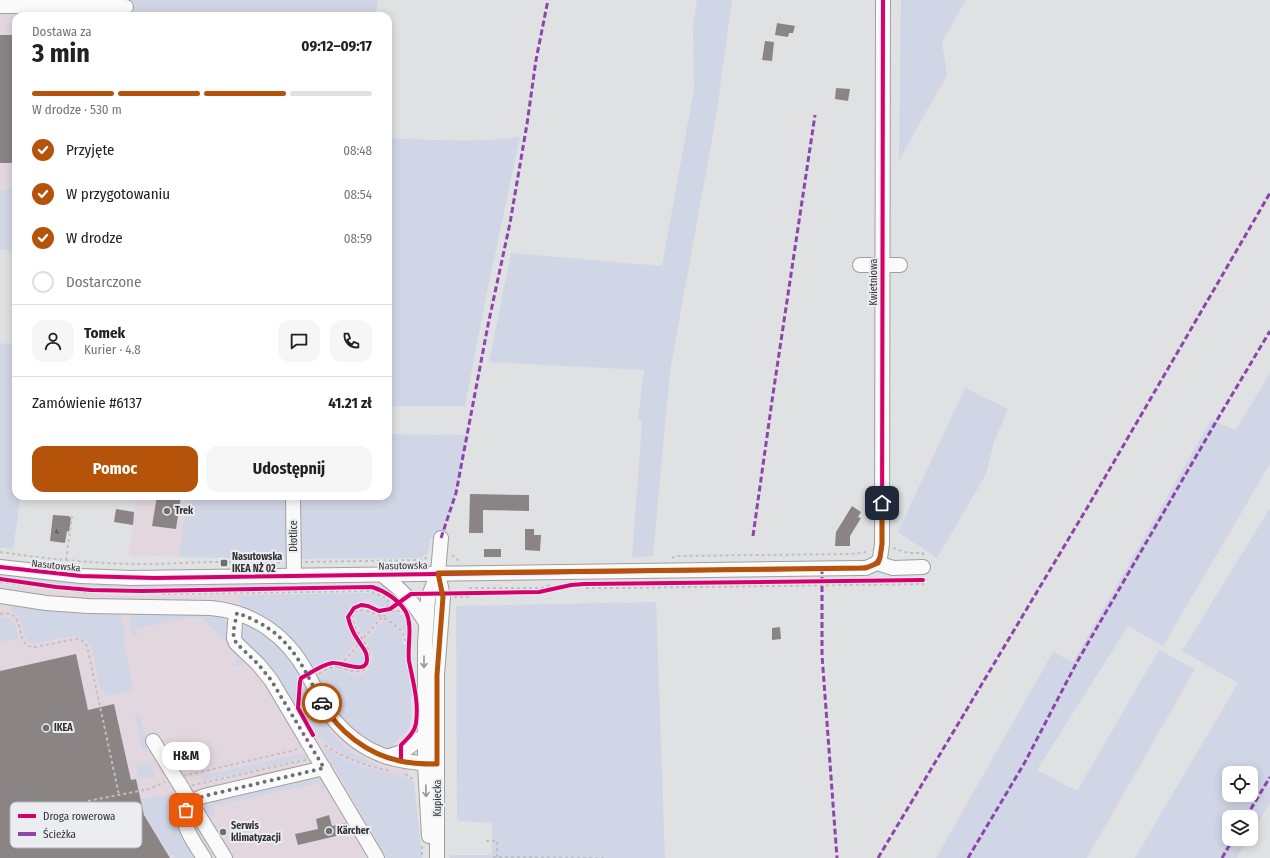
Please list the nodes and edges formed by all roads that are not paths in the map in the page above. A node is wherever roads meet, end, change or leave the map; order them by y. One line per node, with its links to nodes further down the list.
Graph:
1 (883, 0): 6 (street, Kwietniowa)
2 (106, 3): 3 (street); 4 (street)
3 (0, 6)
4 (126, 7)
5 (860, 265): 6 (street)
6 (882, 265): 7 (street); 10 (street, Kwietniowa)
7 (900, 265)
8 (294, 500): 15 (street, Dłotlice)
9 (442, 538): 12 (street)
10 (878, 563): 12 (street, Nasutowska); 13 (street, Nasutowska)
11 (0, 568): 15 (street, Nasutowska)
12 (438, 573): 14 (street, Nasutowska); 18 (street, Kupiecka); 22 (street, Kupiecka)
13 (923, 574)
14 (382, 575): 15 (street, Nasutowska); 18 (street)
15 (294, 576)
16 (0, 596): 17 (street)
17 (237, 613): 21 (street); 23 (street)
18 (426, 622): 19 (street, Kupiecka, one-way to 19)
19 (425, 735): 21 (street); 22 (street, Kupiecka)
20 (153, 741): 24 (street)
21 (387, 757): 22 (street)
22 (431, 764): 28 (street, Kupiecka, one-way to 28); 29 (street, Kupiecka)
23 (324, 768): 24 (street); 27 (street)
24 (190, 802): 25 (street); 26 (street)
25 (204, 858)
26 (225, 858)
27 (377, 858)
28 (431, 858)
29 (437, 858)

